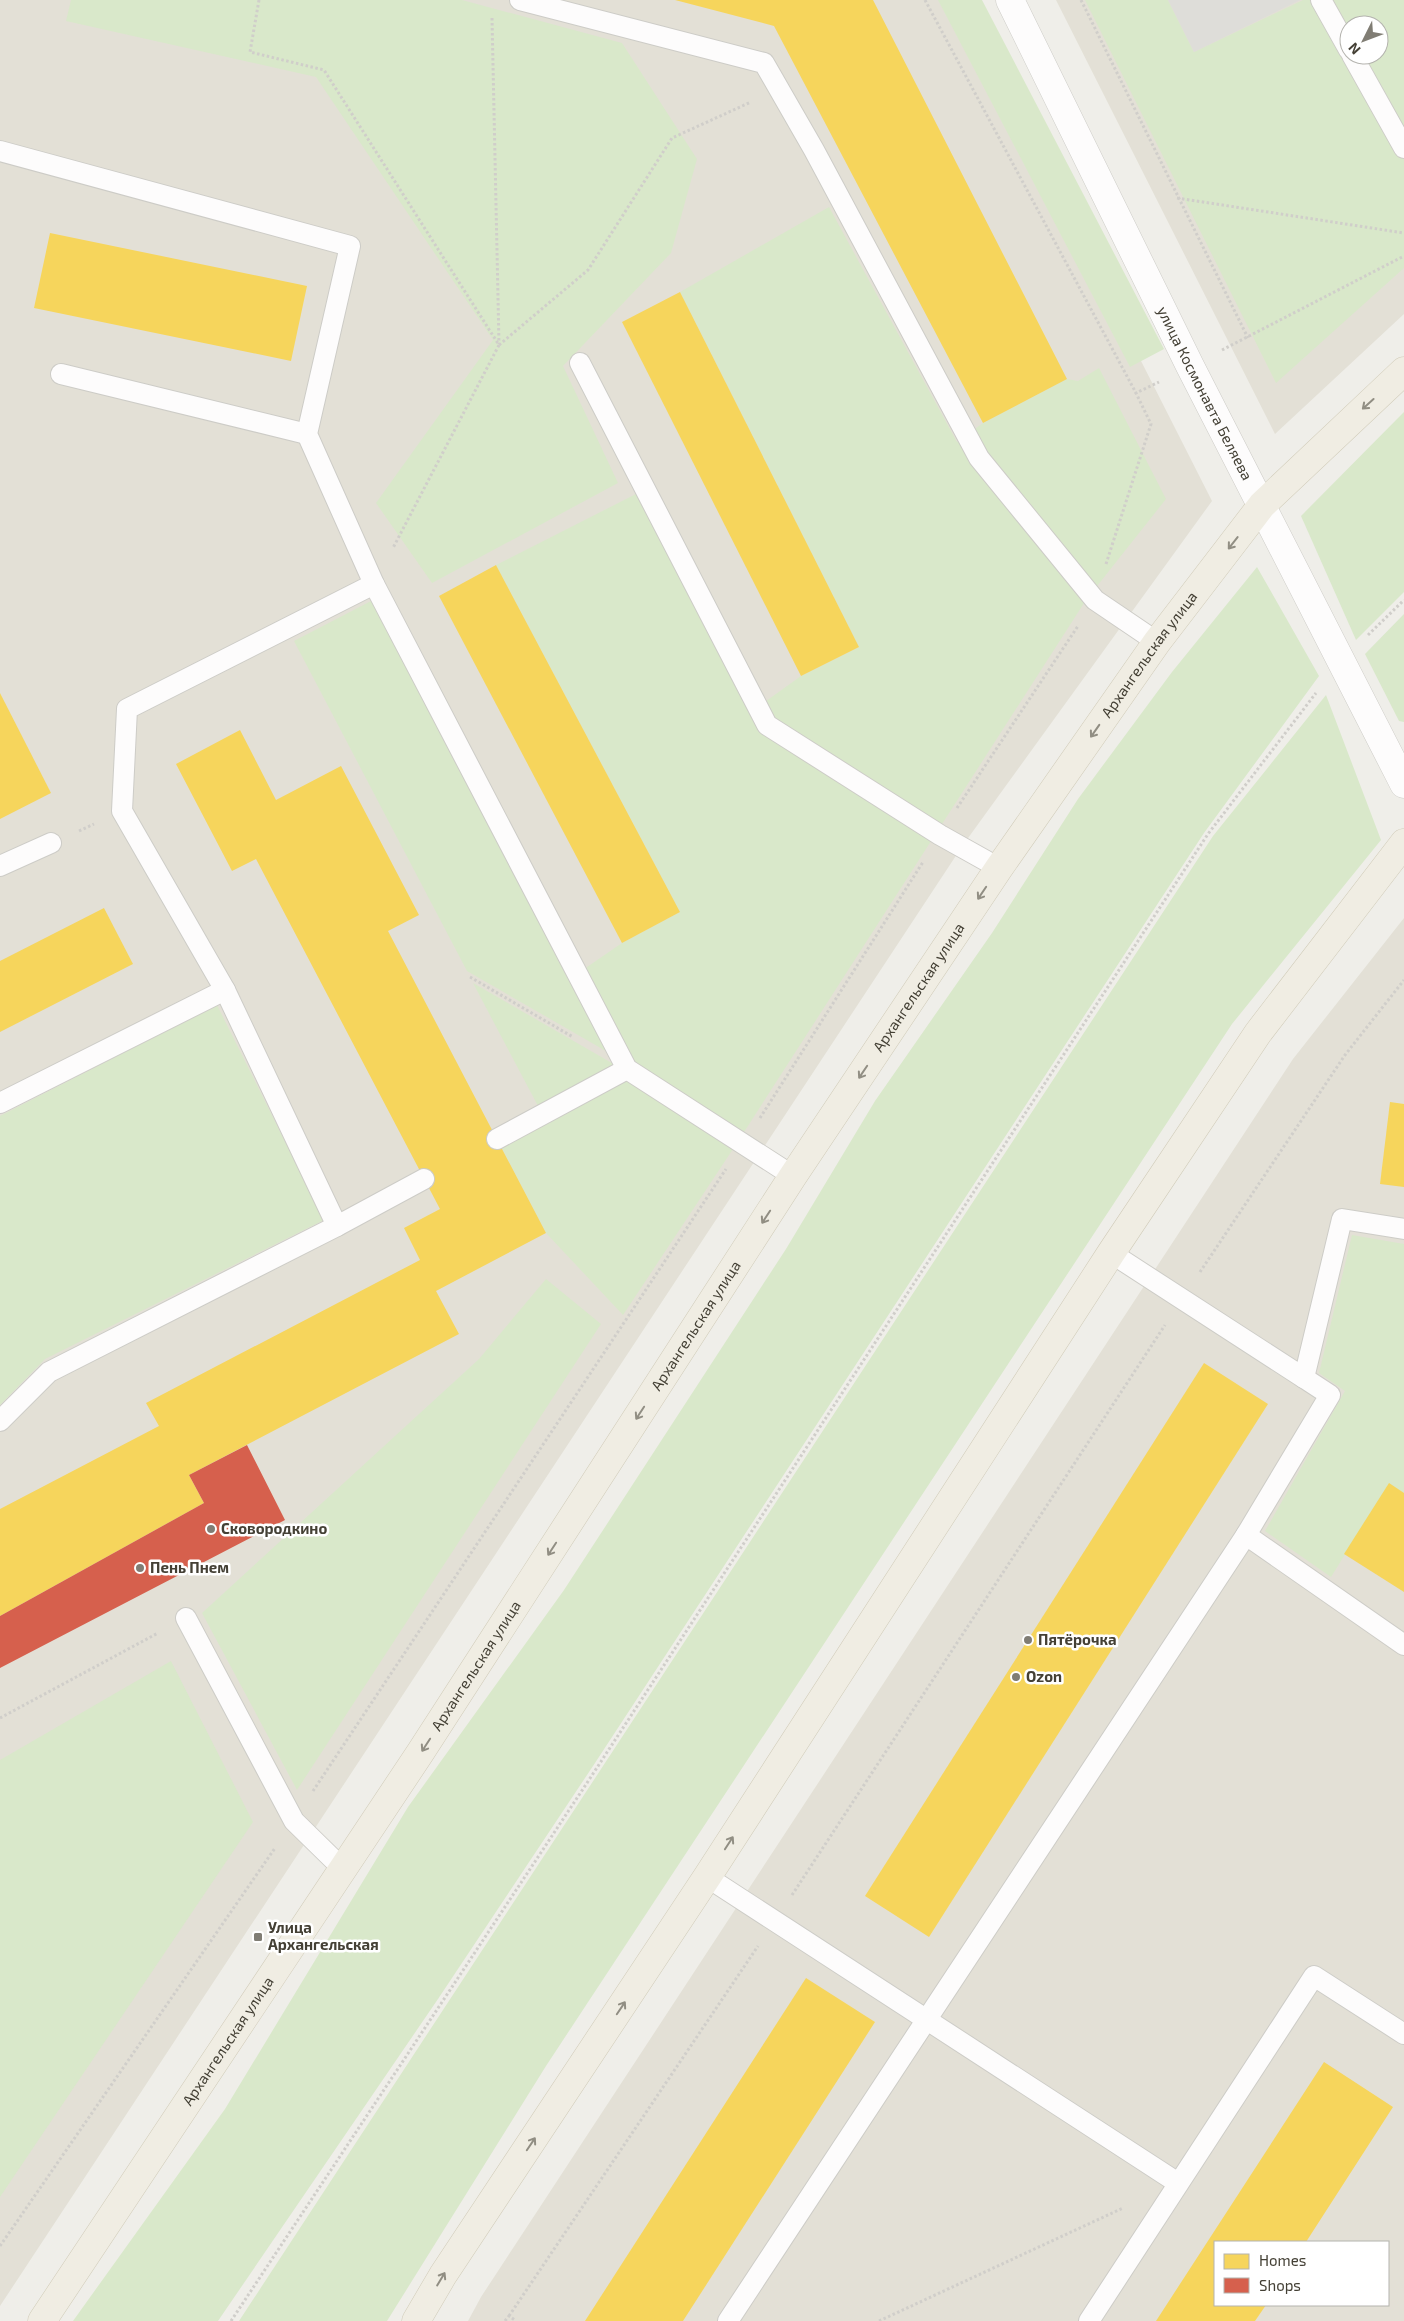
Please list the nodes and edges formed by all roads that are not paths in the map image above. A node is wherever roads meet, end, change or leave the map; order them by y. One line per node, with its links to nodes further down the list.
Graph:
1 (520, 0): 14 (lane)
2 (1010, 0): 12 (street, улица Космонавта Беляева)
3 (1321, 0): 4 (lane)
4 (1339, 32)
5 (1358, 65): 6 (lane)
6 (1404, 148)
7 (0, 151): 11 (lane)
8 (580, 363): 19 (lane)
9 (1404, 371): 12 (main road, Архангельская улица, one-way to 12)
10 (61, 374): 11 (lane)
11 (307, 434): 13 (lane)
12 (1262, 505): 14 (main road, Архангельская улица, one-way to 14); 15 (street, улица Космонавта Беляева)
13 (374, 584): 20 (lane); 21 (lane)
14 (1157, 642): 19 (main road, Архангельская улица, one-way to 19)
15 (1404, 784)
16 (51, 843): 18 (lane)
17 (1404, 843): 28 (main road)
18 (0, 866)
19 (999, 868): 24 (main road, Архангельская улица, one-way to 24)
20 (225, 990): 22 (lane); 26 (lane)
21 (627, 1069): 23 (lane); 24 (lane)
22 (0, 1103)
23 (497, 1139)
24 (793, 1176): 34 (main road, Архангельская улица, one-way to 34)
25 (424, 1178): 26 (lane)
26 (337, 1226): 30 (lane)
27 (1404, 1229): 29 (lane)
28 (1111, 1253): 29 (lane); 35 (main road, one-way to 28)
29 (1304, 1378): 31 (lane)
30 (0, 1421)
31 (1246, 1535): 33 (lane); 36 (lane)
32 (186, 1618): 34 (lane)
33 (1404, 1645)
34 (343, 1869): 39 (main road, Архангельская улица)
35 (707, 1877): 36 (lane); 40 (main road, one-way to 35)
36 (928, 2020): 38 (lane); 41 (lane)
37 (1404, 2034): 38 (lane)
38 (1178, 2183): 42 (lane)
39 (42, 2321)
40 (416, 2321)
41 (728, 2321)
42 (1089, 2321)

